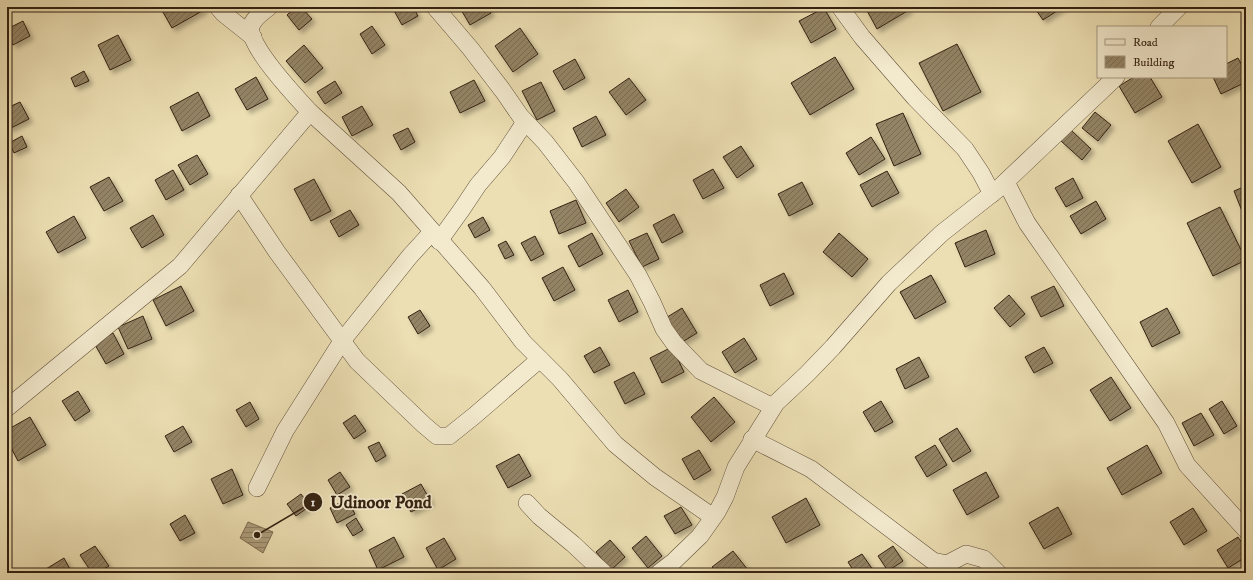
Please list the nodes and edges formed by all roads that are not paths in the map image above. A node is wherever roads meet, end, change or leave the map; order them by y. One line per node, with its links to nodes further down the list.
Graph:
1 (218, 7): 7 (street)
2 (269, 7): 7 (street)
3 (435, 7): 10 (street)
4 (840, 7): 12 (street)
5 (1178, 7): 6 (street)
6 (1160, 26)
7 (253, 37): 9 (street)
8 (1115, 78): 11 (street)
9 (310, 112): 13 (street); 14 (street)
10 (525, 122): 14 (street); 17 (street)
11 (1006, 182): 12 (street); 23 (street)
12 (992, 194): 17 (street)
13 (239, 195): 15 (street); 18 (street)
14 (435, 236): 15 (street); 16 (street)
15 (342, 342): 16 (street); 20 (street)
16 (540, 359): 22 (street)
17 (773, 406): 19 (street)
18 (7, 408)
19 (752, 439): 22 (street); 26 (street)
20 (256, 488)
21 (527, 503): 24 (street)
22 (713, 518): 25 (street)
23 (1246, 530)
24 (604, 573)
25 (659, 573)
26 (998, 573)

